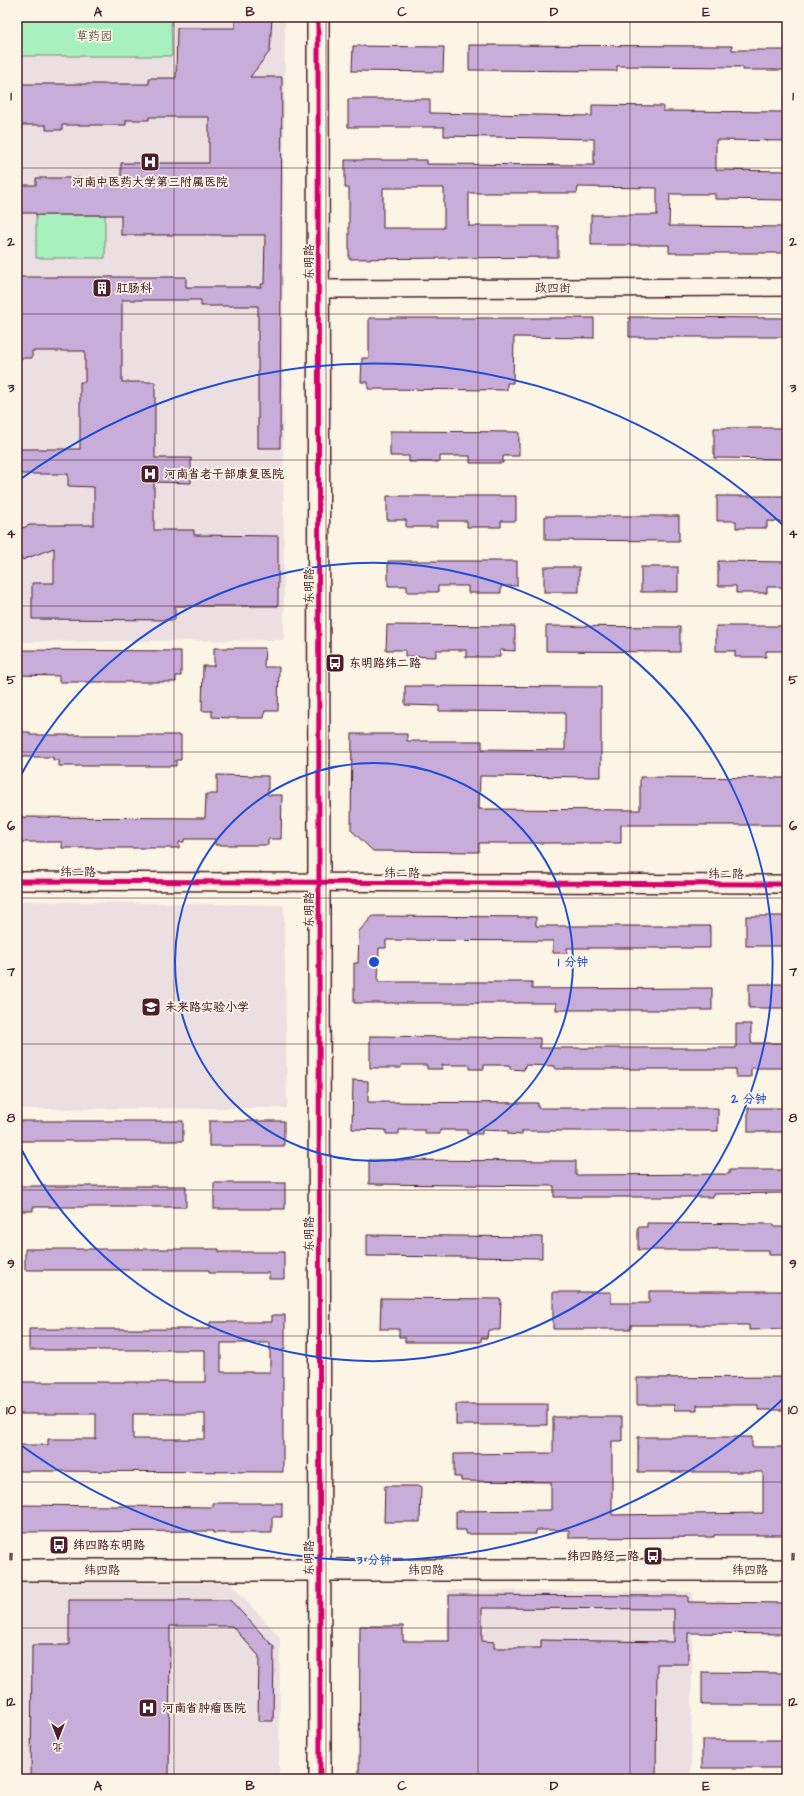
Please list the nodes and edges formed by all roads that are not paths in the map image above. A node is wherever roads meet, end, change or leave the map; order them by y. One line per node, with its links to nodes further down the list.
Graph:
1 (318, 17): 3 (street, 东明路)
2 (787, 287): 3 (street, 政四街)
3 (319, 289): 5 (street, 东明路)
4 (17, 881): 5 (street, 纬二路)
5 (319, 883): 6 (street, 纬二路); 8 (street, 东明路)
6 (787, 884)
7 (17, 1570): 8 (street, 纬四路)
8 (319, 1570): 9 (street, 纬四路); 10 (street, 东明路)
9 (787, 1570)
10 (320, 1779)

